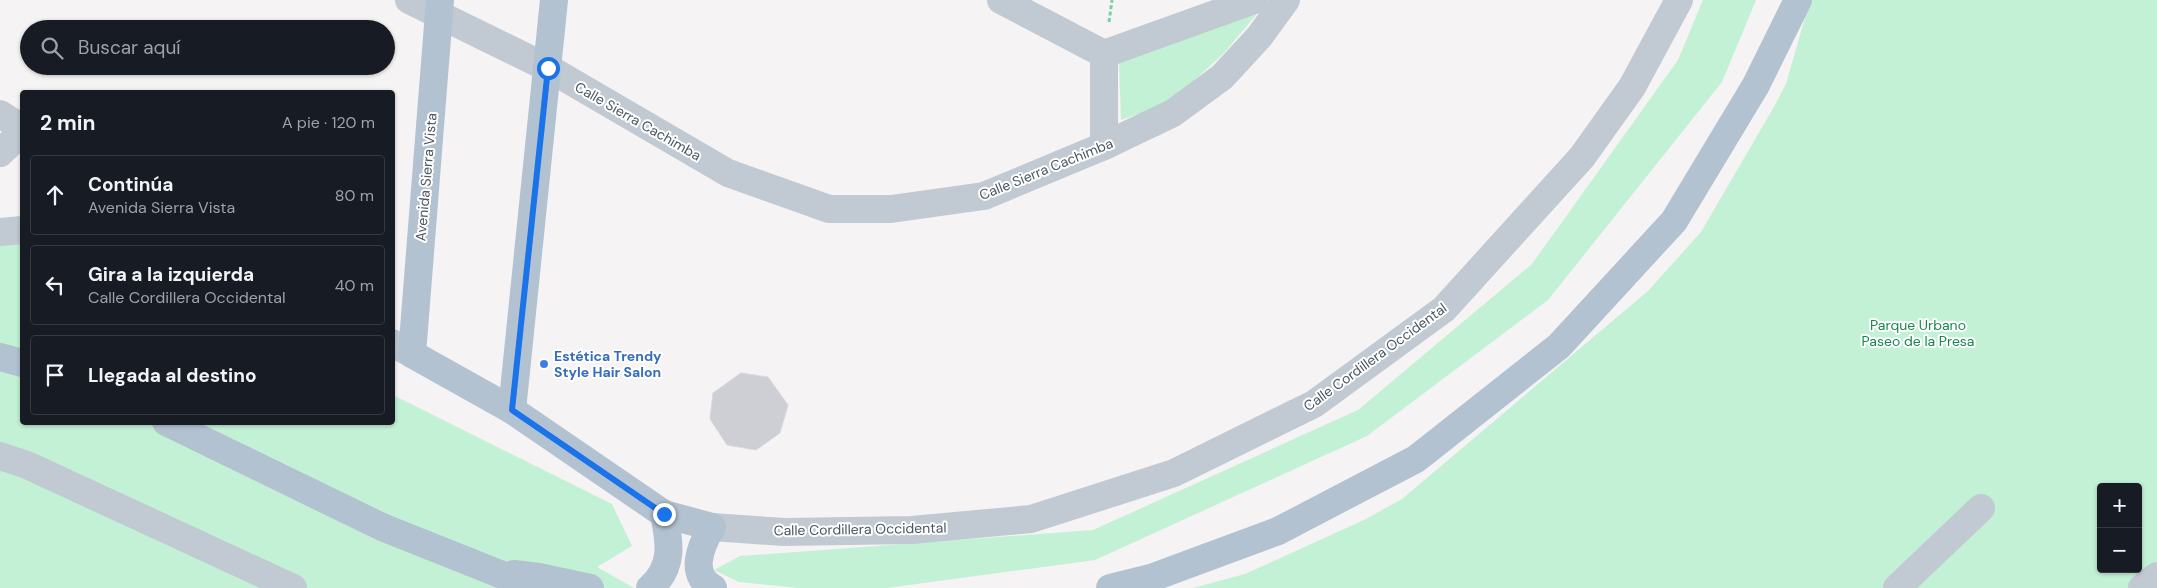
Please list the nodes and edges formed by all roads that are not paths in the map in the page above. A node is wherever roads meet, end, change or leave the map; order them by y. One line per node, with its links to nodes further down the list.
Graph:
1 (409, 0): 8 (street, Calle Sierra Cachimba)
2 (554, 0): 10 (main road)
3 (1001, 0): 9 (street)
4 (1254, 0): 9 (street)
5 (1286, 0): 14 (street, Calle Sierra Cachimba)
6 (1680, 0): 26 (street, Calle Cordillera Occidental)
7 (1798, 0): 34 (main road)
8 (440, 7): 10 (street, Calle Sierra Cachimba); 18 (main road, Avenida Sierra Vista)
9 (1104, 54): 14 (street)
10 (548, 68): 14 (street, Calle Sierra Cachimba); 21 (main road)
11 (0, 114): 12 (street)
12 (20, 127)
13 (20, 134): 15 (street)
14 (1104, 146)
15 (0, 153)
16 (20, 230): 17 (street)
17 (0, 232)
18 (402, 348): 21 (main road, Calle Cordillera Occidental)
19 (0, 357): 20 (main road)
20 (20, 362)
21 (512, 410): 25 (main road, Calle Cordillera Occidental)
22 (172, 425): 27 (main road)
23 (0, 456): 29 (street)
24 (1981, 508): 35 (street)
25 (664, 514): 26 (main road, Calle Cordillera Occidental); 32 (main road)
26 (712, 526): 33 (main road)
27 (493, 571): 30 (main road); 31 (main road)
28 (2157, 576): 36 (street)
29 (293, 588)
30 (534, 588)
31 (590, 588)
32 (650, 588)
33 (713, 588)
34 (1110, 588)
35 (1897, 588)
36 (2142, 588)

